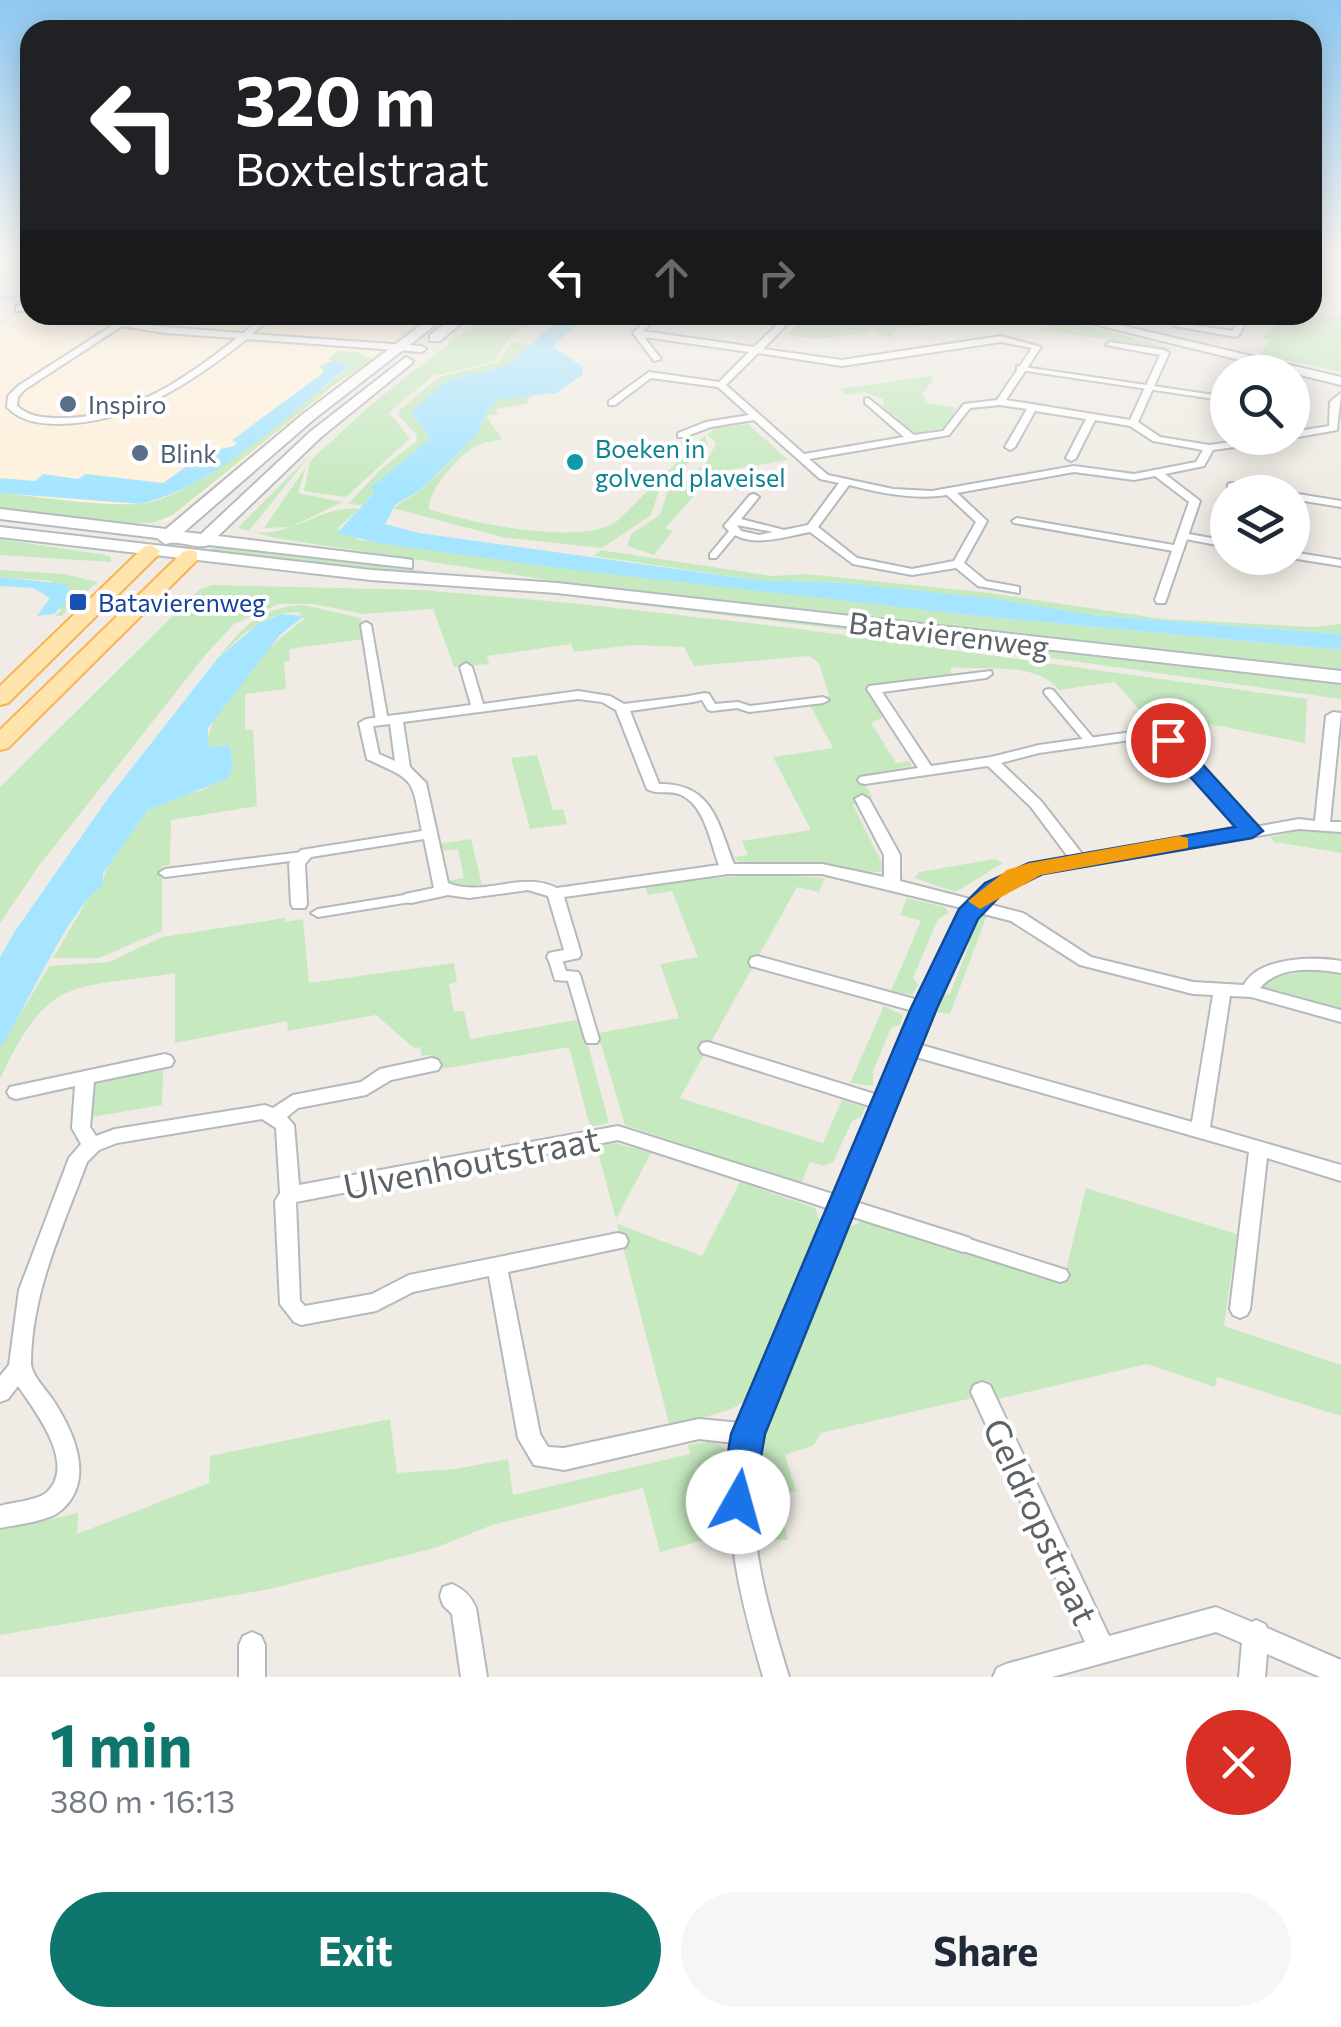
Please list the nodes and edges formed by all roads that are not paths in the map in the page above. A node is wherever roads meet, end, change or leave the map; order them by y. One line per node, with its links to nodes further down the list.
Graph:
1 (103, 335): 2 (street)
2 (242, 335)
3 (282, 335): 12 (street)
4 (420, 335): 12 (main road)
5 (429, 335): 12 (main road)
6 (639, 335): 15 (street)
7 (653, 335): 13 (street)
8 (770, 335): 13 (street)
9 (1147, 335): 14 (street)
10 (1147, 335): 18 (street)
11 (1110, 345): 20 (street)
12 (408, 347): 49 (main road); 51 (main road)
13 (754, 350): 16 (street); 19 (street)
14 (1223, 355)
15 (657, 359)
16 (1020, 368): 20 (street); 24 (street)
17 (1310, 377): 18 (street)
18 (1341, 383)
19 (721, 384): 25 (street); 27 (street)
20 (1149, 388): 21 (street); 29 (street)
21 (1210, 396)
22 (1341, 396): 30 (street)
23 (868, 401): 33 (street)
24 (1000, 402): 26 (street); 33 (street)
25 (612, 403)
26 (1032, 408): 28 (street); 34 (street)
27 (755, 417): 32 (street); 36 (street)
28 (1092, 417): 29 (street); 37 (street)
29 (1133, 423): 35 (street)
30 (1337, 430): 31 (street)
31 (1310, 433)
32 (681, 436)
33 (912, 439): 36 (street)
34 (1010, 447)
35 (1209, 448): 38 (street)
36 (801, 458): 39 (street)
37 (1071, 458)
38 (1159, 474): 40 (street); 50 (street)
39 (845, 484): 40 (street); 47 (street)
40 (949, 491): 59 (street)
41 (754, 497): 46 (street)
42 (1310, 499): 43 (street)
43 (1341, 504)
44 (0, 514): 49 (main road, Batavierenweg)
45 (1017, 521): 53 (street)
46 (734, 527): 47 (street); 56 (street)
47 (812, 528): 59 (street)
48 (0, 532): 54 (main road, Batavierenweg)
49 (171, 533): 51 (main road, Batavierenweg); 54 (main road)
50 (1183, 536): 52 (street); 53 (street)
51 (208, 537): 55 (main road); 60 (main road, Batavierenweg)
52 (1210, 541)
53 (1179, 549): 62 (street)
54 (151, 551): 55 (main road, Batavierenweg); 68 (main road)
55 (190, 556): 60 (main road, Batavierenweg); 77 (main road)
56 (713, 556)
57 (1310, 558): 58 (street)
58 (1341, 563)
59 (958, 564): 61 (street)
60 (557, 588): 66 (main road, Batavierenweg)
61 (1015, 590)
62 (1161, 600)
63 (366, 626): 74 (street)
64 (466, 667): 71 (street)
65 (986, 674): 80 (street)
66 (1341, 677)
67 (1049, 692): 76 (street)
68 (0, 698)
69 (692, 698): 70 (street); 72 (street)
70 (822, 700)
71 (478, 708): 72 (street); 74 (street)
72 (622, 708): 90 (street)
73 (1341, 717): 84 (street)
74 (389, 720): 81 (street); 81 (street)
75 (1194, 732): 79 (street)
76 (1090, 741): 78 (street); 79 (street)
77 (0, 744)
78 (992, 761): 80 (street); 89 (street)
79 (1189, 763): 86 (street)
80 (927, 770): 82 (street)
81 (404, 771): 87 (street)
82 (865, 780)
83 (862, 799): 92 (street)
84 (1322, 824): 85 (street); 86 (street)
85 (1341, 827)
86 (1252, 831): 89 (street)
87 (429, 834): 88 (street); 93 (street)
88 (302, 856): 91 (street); 96 (street)
89 (1079, 860): 97 (street)
90 (728, 869): 92 (street); 94 (street)
91 (165, 873)
92 (892, 884): 97 (street)
93 (448, 890): 94 (street); 95 (street)
94 (556, 893): 99 (street)
95 (411, 898): 98 (street)
96 (300, 904)
97 (975, 905): 102 (street); 104 (street)
98 (318, 913)
99 (555, 958): 106 (street)
100 (758, 962): 104 (street)
101 (1341, 967): 103 (street)
102 (1222, 991): 103 (street); 115 (street)
103 (1251, 991): 105 (street)
104 (924, 1008): 108 (street)
105 (1341, 1016)
106 (592, 1039)
107 (708, 1048): 113 (street)
108 (908, 1048): 113 (street); 115 (street)
109 (165, 1061): 111 (street)
110 (432, 1065): 114 (street)
111 (85, 1080): 112 (street); 116 (street)
112 (16, 1092)
113 (886, 1104): 120 (street)
114 (276, 1115): 116 (street); 119 (street)
115 (1200, 1131): 117 (street)
116 (92, 1145): 126 (street)
117 (1258, 1148): 118 (street); 125 (street)
118 (1341, 1173)
119 (290, 1195): 120 (street, Ulvenhoutstraat); 123 (street)
120 (844, 1206): 122 (street, Ulvenhoutstraat); 129 (street)
121 (618, 1242): 123 (street)
122 (964, 1244): 124 (street)
123 (497, 1266): 129 (street)
124 (1060, 1276)
125 (1240, 1310)
126 (19, 1369): 127 (street); 130 (street)
127 (0, 1392)
128 (982, 1392): 134 (street, Geldropstraat)
129 (748, 1434): 138 (street)
130 (0, 1517)
131 (452, 1596): 137 (street)
132 (1256, 1633): 134 (street, Geldropstraat); 135 (street, Geldropstraat); 140 (street)
133 (252, 1645): 136 (street)
134 (1102, 1650): 139 (street, Geldropstraat)
135 (1341, 1673)
136 (252, 1677)
137 (474, 1677)
138 (776, 1677)
139 (1006, 1677)
140 (1252, 1677)

